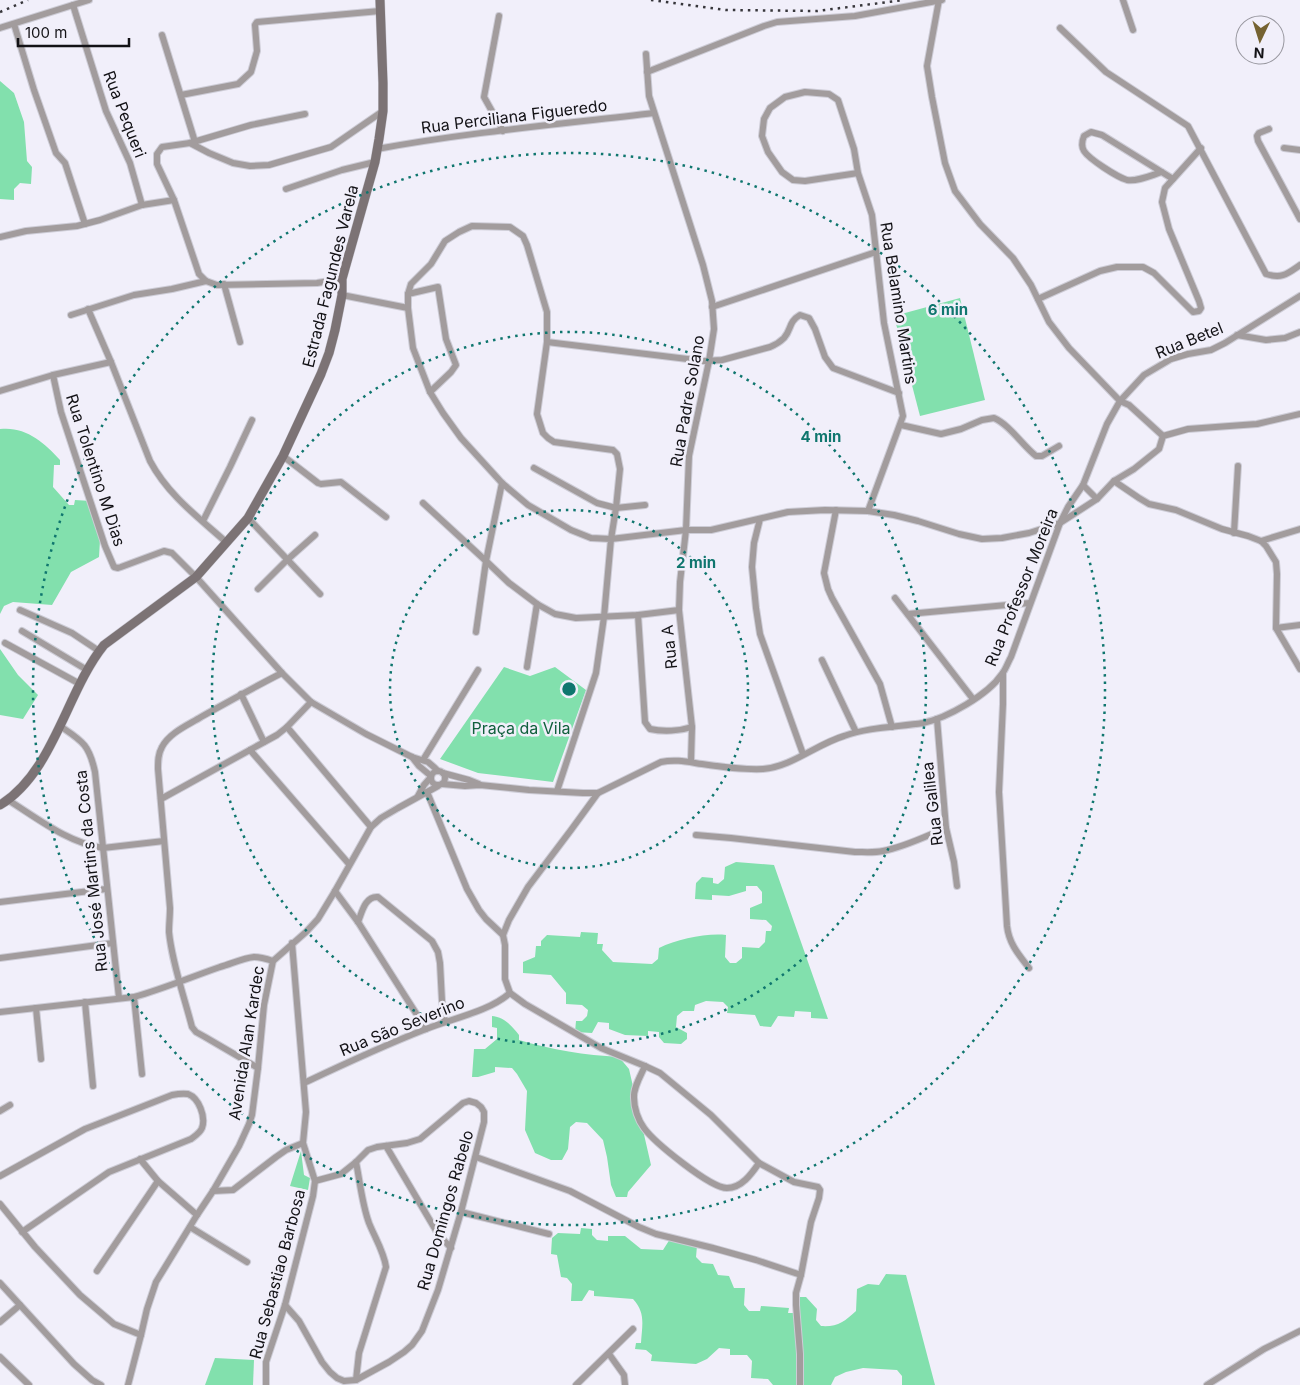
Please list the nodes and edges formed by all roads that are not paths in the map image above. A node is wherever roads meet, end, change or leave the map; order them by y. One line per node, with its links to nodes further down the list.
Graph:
1 (90, 0): 5 (street)
2 (380, 0): 6 (street, Estrada Fagundes Varela)
3 (1123, 0): 11 (street)
4 (940, 1): 14 (street); 44 (street)
5 (73, 5): 8 (street); 32 (street, Rua Pequeri)
6 (380, 11): 15 (street); 16 (street, Estrada Fagundes Varela)
7 (499, 16): 20 (street)
8 (14, 24): 9 (street); 34 (street)
9 (0, 28)
10 (1060, 28): 22 (street)
11 (1133, 30)
12 (162, 36): 15 (street)
13 (646, 54): 14 (street, Rua Padre Solano)
14 (647, 72): 17 (street, Rua Padre Solano)
15 (181, 95): 21 (street)
16 (382, 111): 21 (street); 24 (street, Estrada Fagundes Varela)
17 (654, 113): 20 (street, Rua Perciliana Figueredo); 45 (street, Rua Padre Solano)
18 (305, 114): 21 (street)
19 (1269, 129): 33 (street)
20 (503, 131): 24 (street, Rua Perciliana Figueredo)
21 (192, 143): 31 (street)
22 (1201, 148): 29 (street); 37 (street)
23 (1284, 148): 25 (street)
24 (377, 150): 26 (street, Estrada Fagundes Varela)
25 (1300, 150)
26 (375, 162): 30 (street); 38 (street, Estrada Fagundes Varela)
27 (1162, 172): 27 (street); 29 (street)
28 (858, 173): 28 (street); 36 (street, Rua Belamino Martins)
29 (1173, 179): 44 (street)
30 (286, 189)
31 (174, 200): 32 (street); 39 (street)
32 (142, 205): 34 (street)
33 (1300, 219)
34 (86, 224): 35 (street)
35 (0, 237)
36 (876, 252): 45 (street); 58 (street, Rua Belamino Martins)
37 (1300, 265)
38 (342, 279): 40 (street); 41 (street, Estrada Fagundes Varela)
39 (206, 282): 40 (street); 47 (street)
40 (224, 284): 51 (street)
41 (342, 294): 46 (street); 65 (street, Estrada Fagundes Varela)
42 (408, 294): 46 (street); 52 (street); 57 (street)
43 (1300, 296): 50 (street, Rua Betel)
44 (1038, 299): 59 (street)
45 (712, 307): 53 (street, Rua Padre Solano)
46 (408, 308): 57 (street)
47 (88, 309): 48 (street); 54 (street)
48 (71, 314)
49 (1300, 332): 50 (street)
50 (1237, 335): 59 (street, Rua Betel)
51 (240, 342)
52 (547, 342): 53 (street); 74 (street)
53 (710, 361): 58 (street); 83 (street, Rua Padre Solano)
54 (111, 362): 55 (street); 80 (street)
55 (53, 375): 56 (street); 91 (street, Rua Tolentino M Dias)
56 (0, 390)
57 (430, 392): 69 (street)
58 (899, 393): 62 (street, Rua Belamino Martins)
59 (1120, 400): 63 (street); 70 (street, Rua Professor Moreira)
60 (1300, 414): 63 (street)
61 (252, 420): 80 (street)
62 (900, 426): 64 (street); 76 (street, Rua Belamino Martins)
63 (1163, 436): 68 (street)
64 (1060, 446)
65 (282, 456): 77 (street); 78 (street, Estrada Fagundes Varela)
66 (1238, 466): 84 (street)
67 (534, 468): 74 (street)
68 (1114, 481): 71 (street); 84 (street)
69 (502, 483): 86 (street); 90 (street)
70 (1083, 485): 71 (street); 81 (street, Rua Professor Moreira)
71 (1096, 500): 81 (street)
72 (422, 503): 90 (street)
73 (645, 506): 74 (street)
74 (616, 508): 86 (street)
75 (836, 510): 76 (street); 79 (street); 123 (street)
76 (868, 511): 81 (street)
77 (386, 517)
78 (248, 518): 88 (street, Estrada Fagundes Varela); 89 (street)
79 (760, 519): 83 (street); 127 (street)
80 (203, 521): 88 (street)
81 (1060, 523): 95 (street, Rua Professor Moreira)
82 (1300, 529): 87 (street)
83 (686, 530): 86 (street); 98 (street, Rua A)
84 (1234, 533): 87 (street)
85 (315, 535): 89 (street)
86 (611, 539): 101 (street)
87 (1261, 541): 103 (street)
88 (226, 542): 91 (street, Estrada Fagundes Varela)
89 (287, 560): 92 (street); 93 (street)
90 (486, 561): 96 (street); 105 (street)
91 (196, 577): 107 (street, Estrada Fagundes Varela); 113 (street)
92 (258, 589)
93 (320, 594)
94 (895, 598): 99 (street)
95 (1030, 603): 99 (street); 114 (street, Rua Professor Moreira)
96 (536, 604): 101 (street); 109 (street)
97 (20, 610): 107 (street)
98 (679, 610): 100 (street); 122 (street, Rua A)
99 (908, 614): 117 (street)
100 (638, 615): 101 (street); 122 (street)
101 (604, 617): 135 (street)
102 (1300, 625): 103 (street)
103 (1276, 628): 110 (street)
104 (22, 631): 111 (street)
105 (476, 632)
106 (5, 643): 115 (street)
107 (99, 651): 111 (street, Estrada Fagundes Varela)
108 (822, 660): 124 (street)
109 (527, 667)
110 (1300, 669)
111 (87, 670): 115 (street, Estrada Fagundes Varela)
112 (478, 670): 129 (street)
113 (282, 673): 116 (street); 118 (street)
114 (1003, 673): 117 (street, Rua Professor Moreira); 157 (street)
115 (80, 684): 120 (street, Estrada Fagundes Varela)
116 (240, 694): 125 (street); 139 (street)
117 (973, 699): 119 (street, Rua Professor Moreira)
118 (312, 702): 121 (street); 128 (street)
119 (937, 720): 123 (street, Rua Professor Moreira); 142 (street, Rua Galilea)
120 (60, 726): 140 (street, Estrada Fagundes Varela); 145 (street, Rua José Martins da Costa)
121 (287, 727): 125 (street); 141 (street)
122 (692, 727): 130 (street, Rua A)
123 (892, 727): 124 (street, Rua Professor Moreira)
124 (856, 732): 127 (street, Rua Professor Moreira)
125 (264, 742): 126 (street)
126 (250, 750): 139 (street); 146 (street)
127 (803, 754): 130 (street, Rua Professor Moreira)
128 (412, 758): 129 (street); 132 (street)
129 (423, 760): 131 (street)
130 (691, 761): 137 (street, Rua Professor Moreira)
131 (440, 772): 132 (street); 133 (street); 134 (street, Rua Professor Moreira)
132 (431, 776): 133 (street); 138 (street)
133 (440, 785): 134 (street, Rua Professor Moreira); 136 (street)
134 (480, 785): 135 (street, Rua Professor Moreira)
135 (557, 791): 137 (street, Rua Professor Moreira)
136 (427, 792): 138 (street); 152 (street)
137 (598, 793): 152 (street)
138 (418, 796): 141 (street, Avenida Alan Kardec)
139 (161, 799): 144 (street)
140 (4, 802): 145 (street)
141 (371, 827): 146 (street, Avenida Alan Kardec)
142 (946, 828): 143 (street); 147 (street, Rua Galilea)
143 (696, 835)
144 (164, 841): 145 (street); 158 (street)
145 (103, 848): 148 (street, Rua José Martins da Costa)
146 (350, 864): 149 (street, Avenida Alan Kardec)
147 (956, 886)
148 (106, 889): 150 (street); 154 (street, Rua José Martins da Costa)
149 (336, 892): 151 (street); 153 (street, Avenida Alan Kardec)
150 (0, 902)
151 (358, 922): 165 (street); 166 (street)
152 (503, 935): 159 (street)
153 (292, 943): 156 (street, Avenida Alan Kardec); 171 (street, Rua Sebastiao Barbosa)
154 (113, 944): 155 (street); 161 (street, Rua José Martins da Costa)
155 (0, 958)
156 (273, 961): 158 (street); 169 (street, Avenida Alan Kardec)
157 (1030, 968)
158 (179, 982): 160 (street); 169 (street)
159 (510, 993): 165 (street, Rua São Severino); 168 (street)
160 (134, 997): 161 (street); 170 (street)
161 (119, 998): 162 (street)
162 (85, 1002): 163 (street); 172 (street)
163 (36, 1008): 164 (street); 167 (street)
164 (0, 1012)
165 (445, 1022): 166 (street, Rua São Severino)
166 (426, 1029): 171 (street, Rua São Severino)
167 (41, 1059)
168 (645, 1066): 180 (street); 180 (street)
169 (258, 1068): 184 (street, Avenida Alan Kardec)
170 (142, 1074)
171 (304, 1082): 175 (street, Rua Sebastiao Barbosa)
172 (93, 1086)
173 (10, 1105): 174 (street)
174 (0, 1111)
175 (303, 1142): 183 (street, Rua Sebastiao Barbosa); 184 (street)
176 (386, 1146): 177 (street, Rua Domingos Rabelo); 179 (street, Rua Domingos Rabelo); 191 (street)
177 (476, 1157): 186 (street, Rua Domingos Rabelo); 194 (street)
178 (140, 1159): 181 (street); 182 (street); 189 (street)
179 (356, 1162): 183 (street, Rua Domingos Rabelo); 204 (street)
180 (759, 1163): 194 (street)
181 (0, 1176)
182 (158, 1181): 187 (street); 193 (street)
183 (316, 1181): 197 (street, Rua Sebastiao Barbosa)
184 (213, 1191): 187 (street, Avenida Alan Kardec)
185 (0, 1204): 189 (street)
186 (461, 1212): 190 (street); 191 (street, Rua Domingos Rabelo)
187 (197, 1215): 188 (street, Avenida Alan Kardec)
188 (190, 1227): 192 (street); 201 (street, Avenida Alan Kardec)
189 (22, 1232): 201 (street)
190 (549, 1234)
191 (451, 1248): 204 (street, Rua Domingos Rabelo)
192 (247, 1262)
193 (97, 1271)
194 (801, 1275): 211 (street)
195 (0, 1283): 196 (street)
196 (20, 1305): 198 (street); 206 (street)
197 (285, 1305): 204 (street); 208 (street, Rua Sebastiao Barbosa)
198 (0, 1322)
199 (633, 1329): 202 (street)
200 (1300, 1331): 212 (street)
201 (141, 1335): 207 (street, Avenida Alan Kardec)
202 (609, 1354): 209 (street); 210 (street)
203 (0, 1357): 205 (street)
204 (353, 1381)
205 (29, 1385)
206 (101, 1385)
207 (128, 1385)
208 (266, 1385)
209 (576, 1385)
210 (625, 1385)
211 (800, 1385)
212 (1207, 1385)

